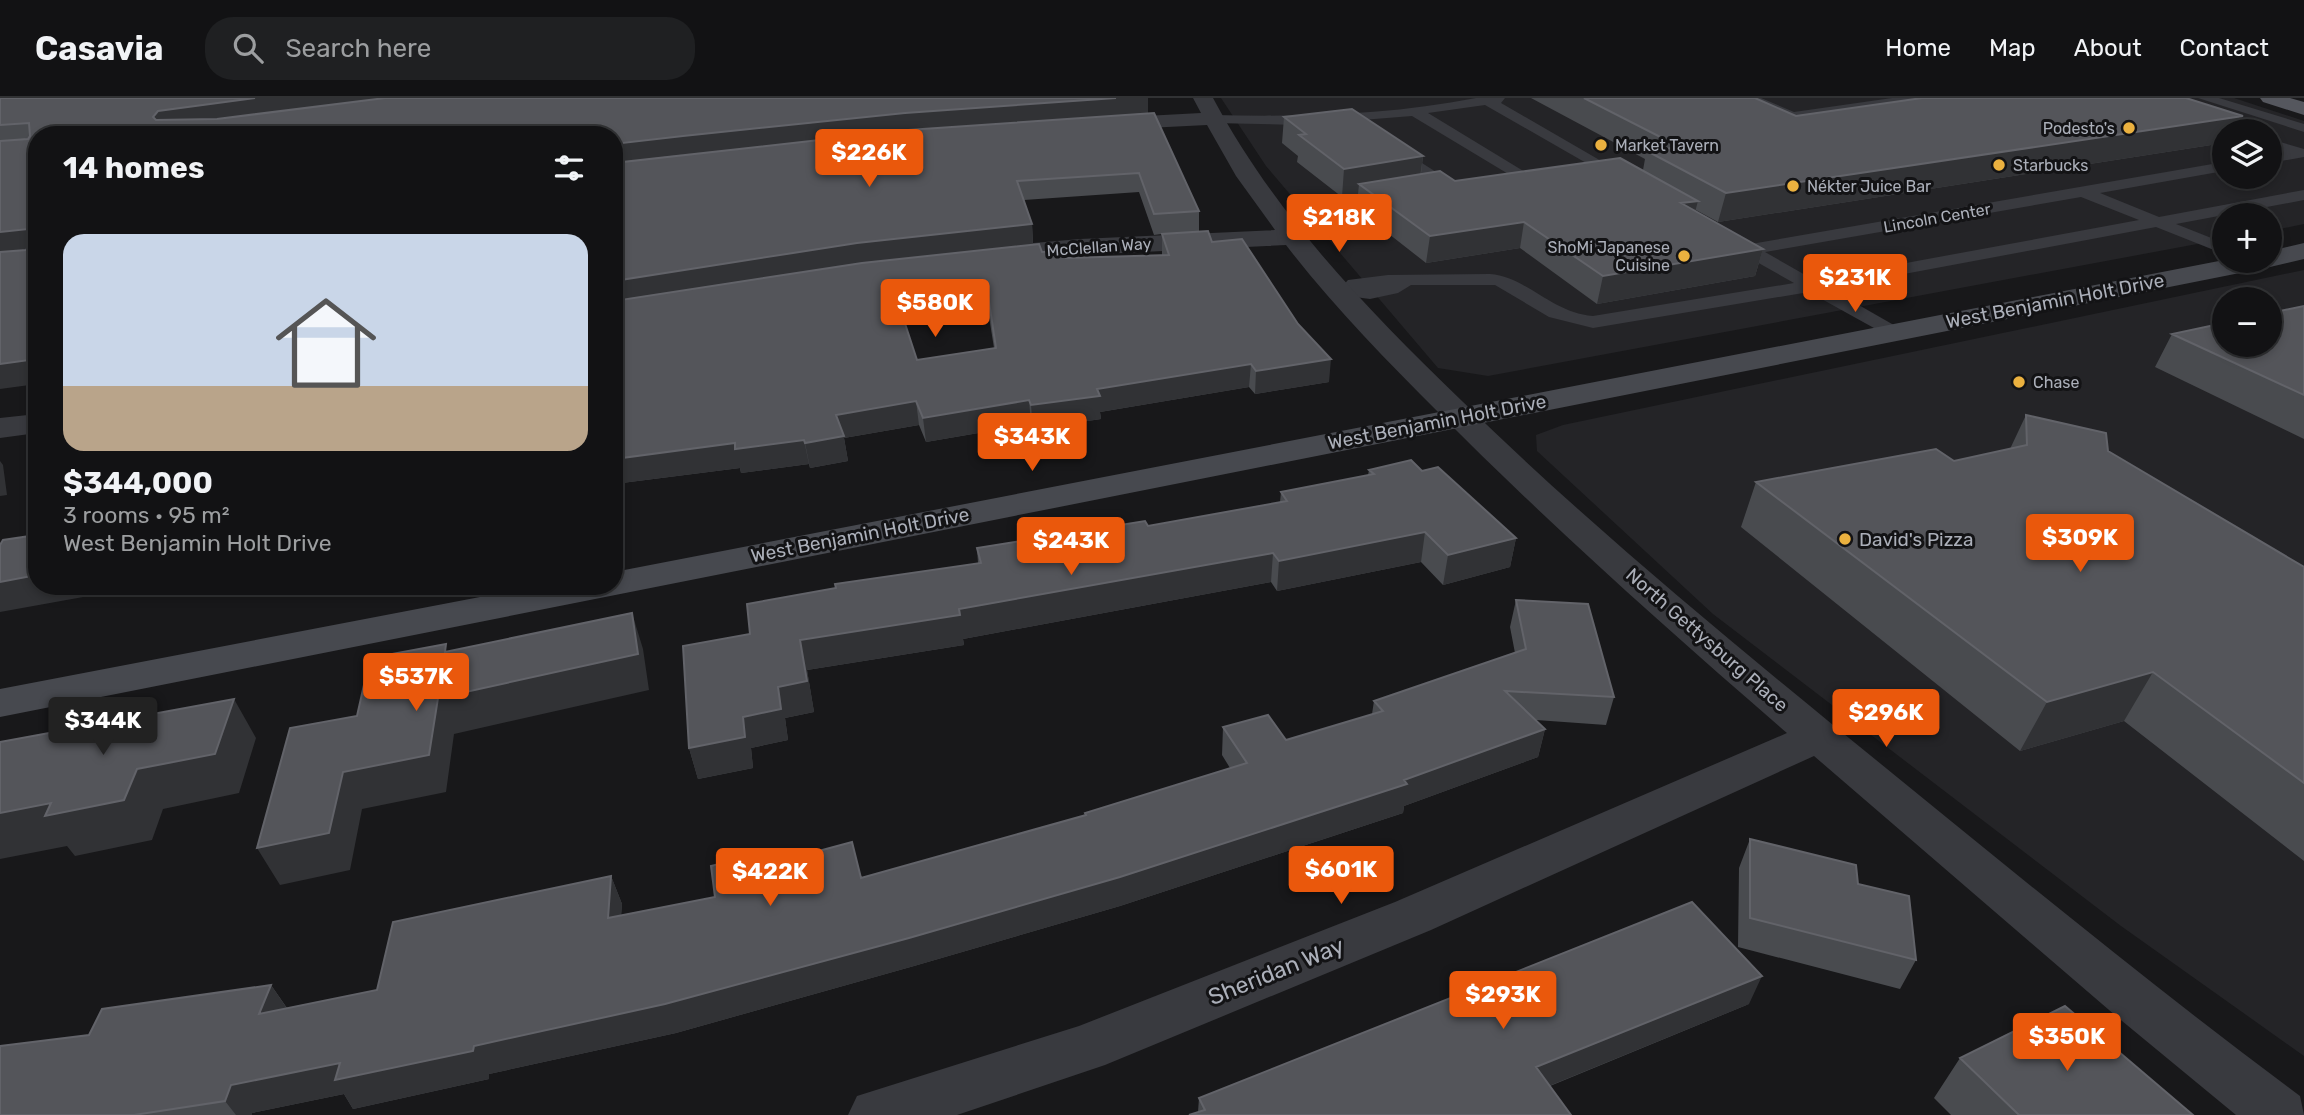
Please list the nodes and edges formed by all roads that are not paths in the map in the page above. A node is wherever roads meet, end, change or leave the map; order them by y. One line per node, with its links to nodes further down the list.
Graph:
1 (1507, 98): 6 (lane)
2 (1751, 98): 3 (lane)
3 (1921, 98)
4 (2205, 98): 12 (lane)
5 (2270, 98): 8 (main road)
6 (1486, 99): 9 (lane); 16 (lane)
7 (1208, 108): 10 (lane); 11 (street); 27 (street, North Gettysburg Place)
8 (2304, 109)
9 (1414, 111): 10 (lane); 19 (lane)
10 (1346, 118): 21 (lane)
11 (1085, 125)
12 (2304, 128)
13 (2282, 148): 14 (lane)
14 (2301, 155): 15 (lane)
15 (2282, 157)
16 (1598, 163): 17 (lane); 22 (lane)
17 (1572, 167)
18 (2212, 169): 23 (lane, Lincoln Center)
19 (1527, 174): 20 (lane)
20 (1496, 179)
21 (1455, 186): 25 (lane)
22 (1644, 190)
23 (2084, 192): 26 (lane); 30 (lane, Lincoln Center)
24 (2304, 195): 26 (lane)
25 (1339, 204)
26 (2158, 222): 29 (lane); 35 (lane)
27 (1294, 237): 33 (street, McClellan Way); 36 (street, North Gettysburg Place)
28 (1726, 237): 30 (lane)
29 (2212, 244)
30 (1749, 250): 35 (lane)
31 (2304, 251): 32 (main road)
32 (2282, 256)
33 (970, 257)
34 (2212, 270): 37 (main road, West Benjamin Holt Drive)
35 (1811, 286): 36 (lane); 37 (lane)
36 (1344, 292): 38 (street, North Gettysburg Place)
37 (1892, 332): 38 (main road, West Benjamin Holt Drive)
38 (1461, 418): 41 (main road, West Benjamin Holt Drive); 44 (street, North Gettysburg Place)
39 (28, 424): 40 (street)
40 (0, 428)
41 (623, 581)
42 (553, 595): 43 (main road)
43 (0, 704)
44 (1819, 736): 45 (street, Sheridan Way); 46 (street, North Gettysburg Place)
45 (877, 1115)
46 (2280, 1115)

